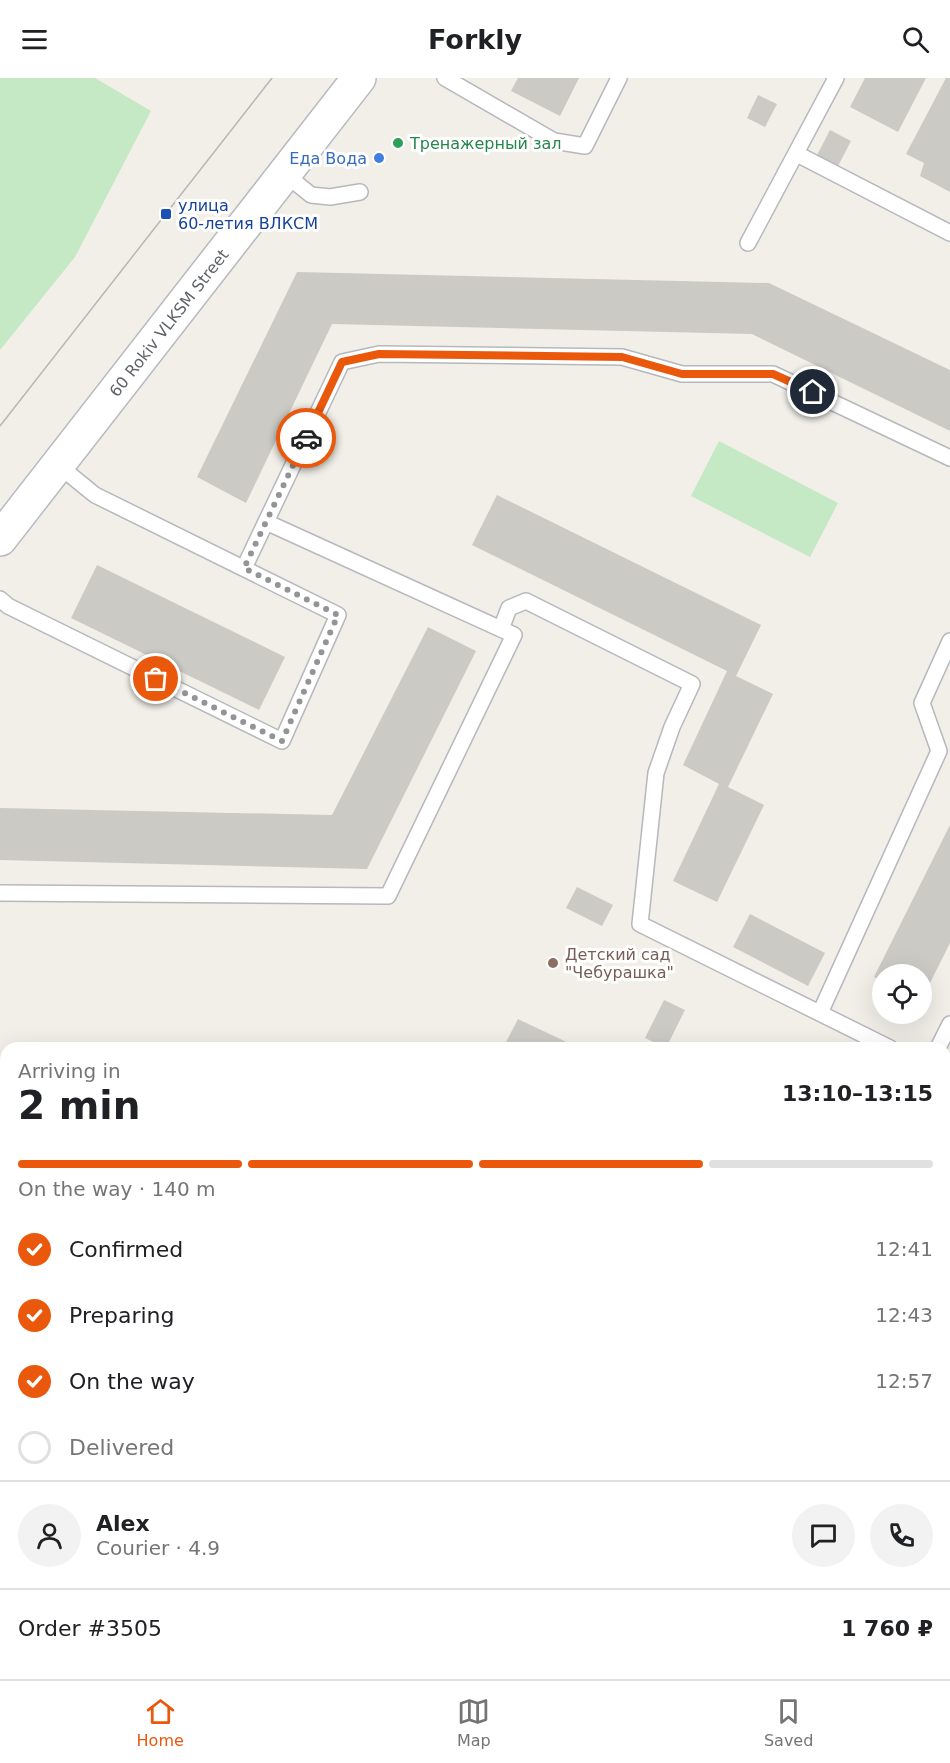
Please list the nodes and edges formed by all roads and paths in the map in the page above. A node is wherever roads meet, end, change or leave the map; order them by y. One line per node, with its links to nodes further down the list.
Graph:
1 (359, 78): 6 (street, 60 Rokiv VLKSM Street)
2 (445, 78): 3 (lane)
3 (618, 78)
4 (836, 78): 5 (lane)
5 (797, 154): 8 (lane); 9 (lane)
6 (285, 174): 7 (lane); 11 (street, 60 Rokiv VLKSM Street)
7 (360, 192)
8 (950, 233)
9 (748, 243)
10 (950, 458): 12 (lane)
11 (58, 465): 13 (street, 60 Rokiv VLKSM Street); 14 (lane)
12 (266, 522): 14 (lane); 16 (lane)
13 (0, 539)
14 (244, 568): 15 (lane)
15 (0, 600)
16 (501, 629): 18 (lane); 19 (lane)
17 (950, 641): 19 (lane)
18 (0, 893)
19 (819, 1013): 21 (lane)
20 (950, 1024): 22 (lane)
21 (878, 1042)
22 (941, 1042)

